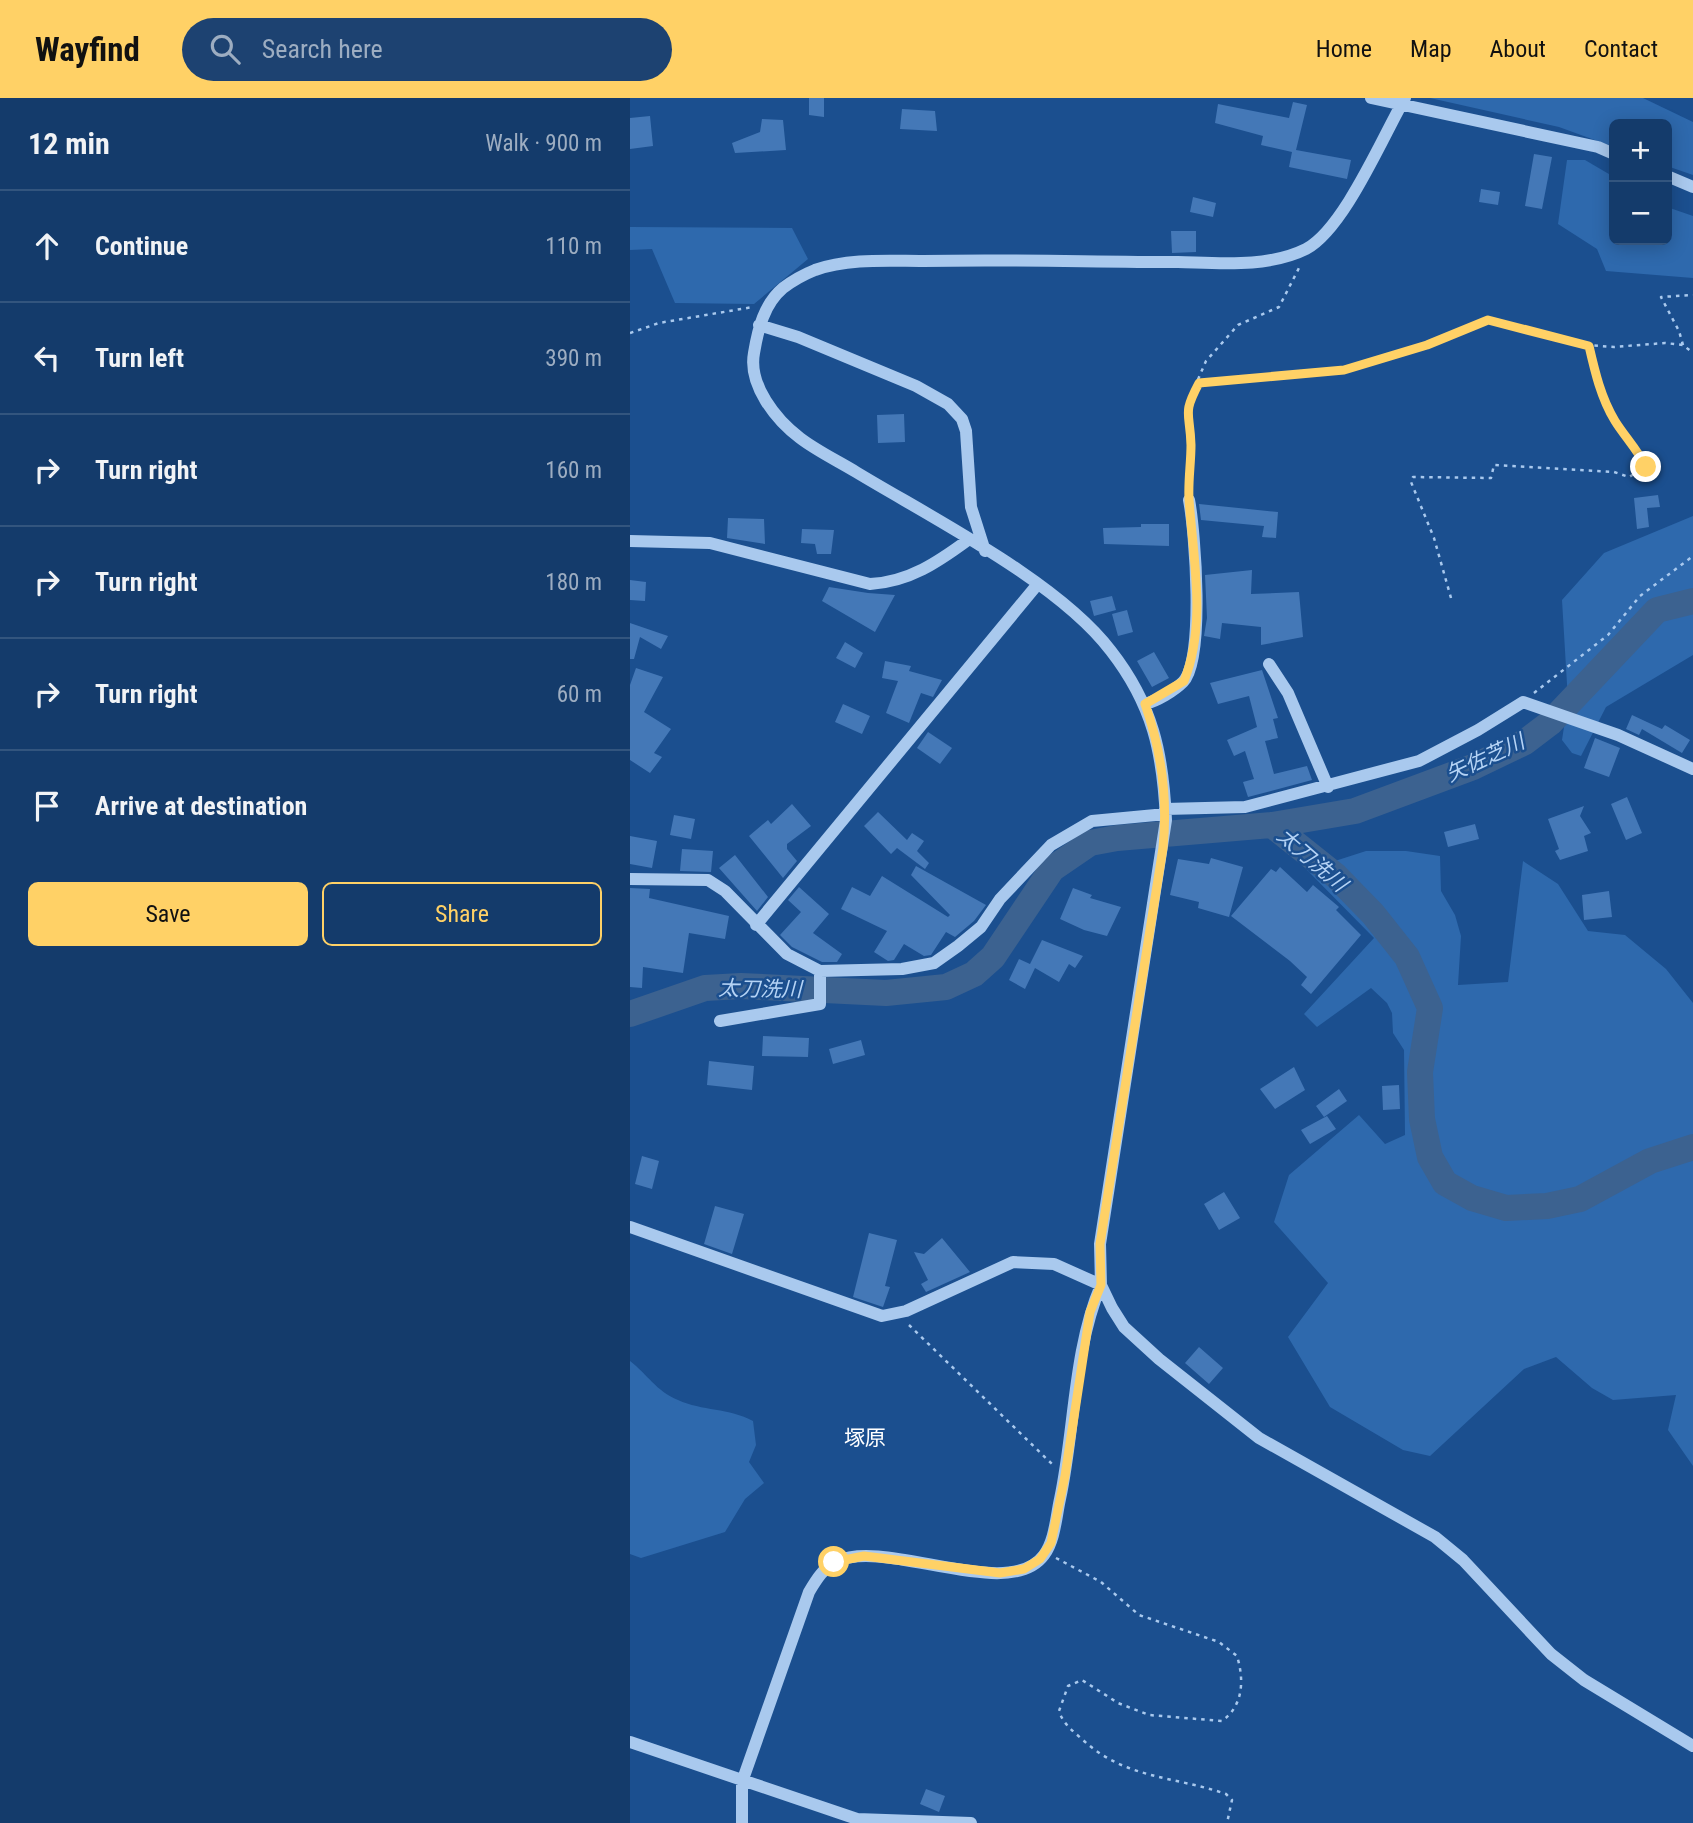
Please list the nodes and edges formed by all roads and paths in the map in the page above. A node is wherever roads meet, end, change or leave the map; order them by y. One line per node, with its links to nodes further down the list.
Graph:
1 (1371, 98): 2 (street)
2 (1403, 101): 3 (street); 6 (street)
3 (1609, 152)
4 (1672, 178): 5 (street)
5 (1693, 187)
6 (1309, 248): 8 (street); 14 (path)
7 (1693, 295): 11 (path)
8 (767, 308): 9 (street); 10 (path)
9 (759, 325): 16 (street); 18 (street)
10 (630, 332)
11 (1683, 345): 12 (path); 13 (path)
12 (1589, 346): 14 (path); 21 (path)
13 (1693, 353)
14 (1199, 383): 15 (path)
15 (1189, 500): 24 (street)
16 (968, 540): 17 (street); 18 (street)
17 (630, 541)
18 (985, 551): 20 (street)
19 (1693, 556): 23 (path)
20 (1037, 585): 24 (street); 29 (street)
21 (1451, 598)
22 (1269, 664): 26 (street)
23 (1523, 702): 25 (street); 26 (street)
24 (1145, 704): 27 (street)
25 (1693, 769)
26 (1328, 787): 27 (street)
27 (1166, 814): 30 (street); 33 (street)
28 (630, 879): 29 (street)
29 (756, 925): 30 (street)
30 (820, 971): 31 (street)
31 (720, 1021)
32 (630, 1227): 34 (street)
33 (1101, 1285): 34 (street); 35 (street); 38 (street)
34 (893, 1315): 35 (path)
35 (1065, 1476): 36 (street)
36 (1047, 1550): 39 (street); 42 (path)
37 (630, 1742): 39 (street)
38 (1693, 1746)
39 (742, 1782): 40 (street); 41 (street)
40 (741, 1823)
41 (971, 1823)
42 (1227, 1823)

